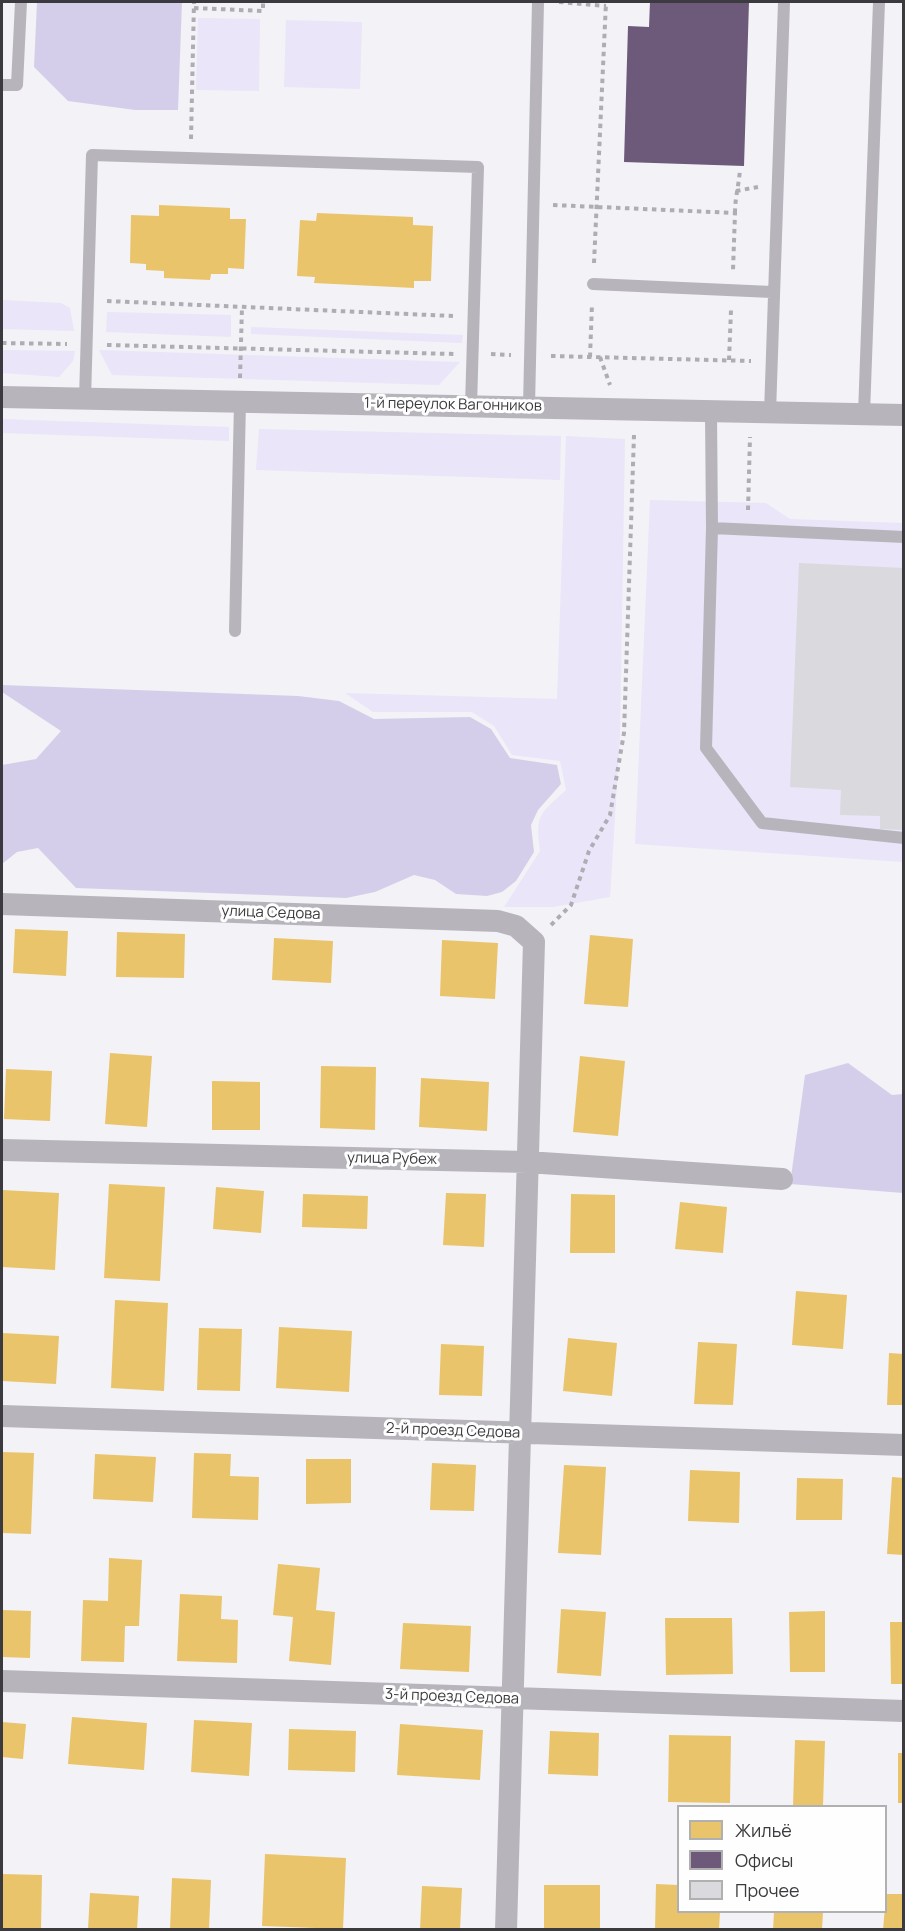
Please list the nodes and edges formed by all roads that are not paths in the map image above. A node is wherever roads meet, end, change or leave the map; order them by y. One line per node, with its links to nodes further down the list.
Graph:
1 (21, 2): 5 (lane)
2 (538, 2): 12 (lane)
3 (784, 2): 7 (lane)
4 (879, 2): 15 (lane)
5 (2, 85)
6 (593, 284): 7 (lane)
7 (772, 292): 14 (lane)
8 (2, 397): 9 (street, 1-й переулок Вагонников)
9 (85, 399): 10 (street, 1-й переулок Вагонников); 11 (lane)
10 (240, 402): 11 (street, 1-й переулок Вагонников); 19 (lane)
11 (471, 406): 12 (street, 1-й переулок Вагонников)
12 (529, 406): 13 (street, 1-й переулок Вагонников)
13 (711, 412): 14 (street, 1-й переулок Вагонников); 17 (lane)
14 (760, 413): 15 (street, 1-й переулок Вагонников)
15 (864, 414): 16 (street, 1-й переулок Вагонников)
16 (903, 415)
17 (712, 528): 18 (lane); 20 (lane)
18 (903, 537)
19 (235, 631)
20 (903, 838)
21 (2, 904): 23 (street, улица Седова)
22 (2, 1150): 23 (street, улица Рубеж)
23 (527, 1162): 24 (street, улица Рубеж); 26 (street)
24 (782, 1179)
25 (2, 1416): 26 (street, 2-й проезд Седова)
26 (519, 1433): 27 (street, 2-й проезд Седова); 29 (street)
27 (903, 1445)
28 (2, 1681): 29 (street, 3-й проезд Седова)
29 (512, 1699): 30 (street, 3-й проезд Седова); 31 (street)
30 (903, 1711)
31 (506, 1929)

